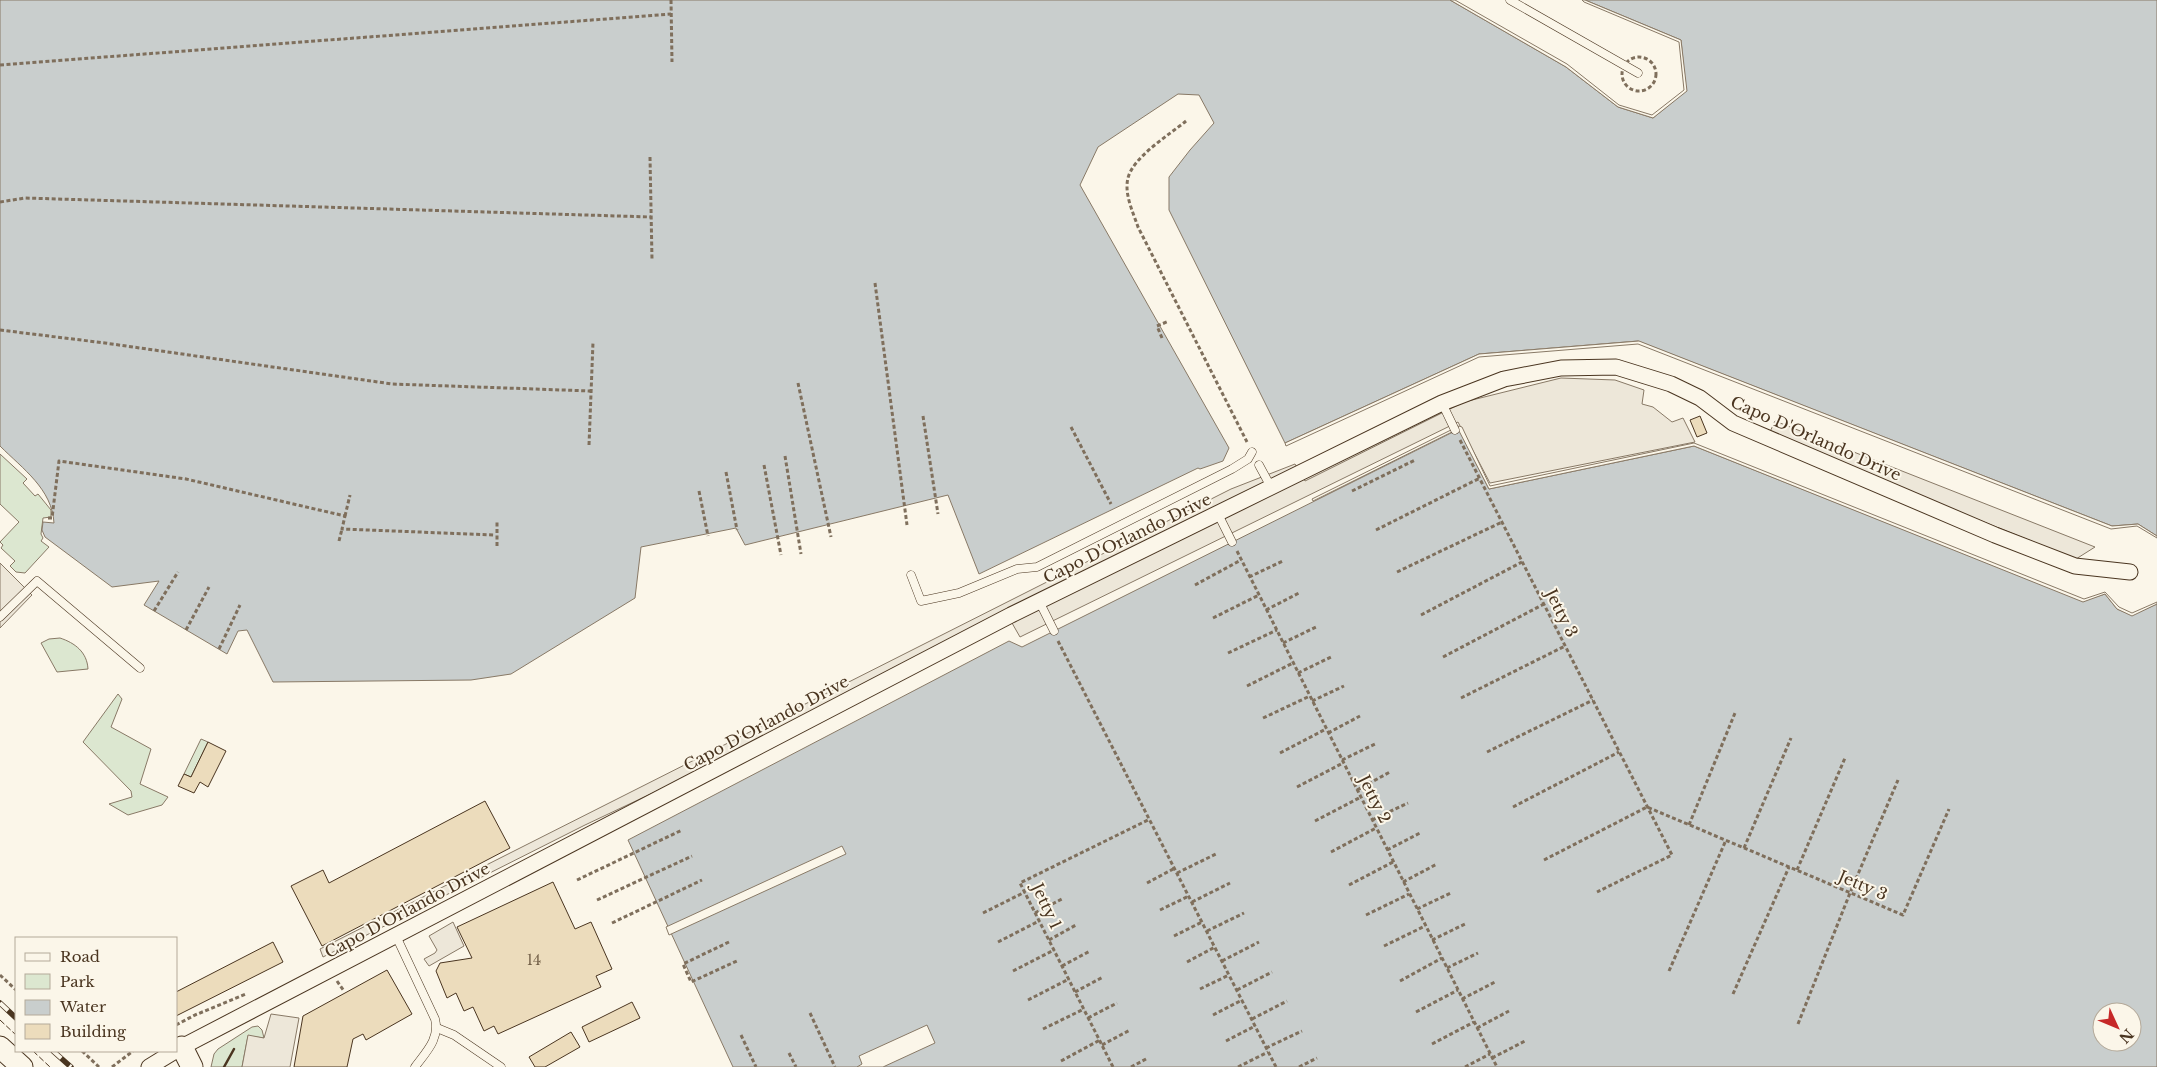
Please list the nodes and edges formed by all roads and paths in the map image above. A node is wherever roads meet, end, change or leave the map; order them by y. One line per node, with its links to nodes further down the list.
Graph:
1 (671, 0): 3 (path)
2 (1510, 0): 6 (lane)
3 (671, 14): 4 (path); 5 (path)
4 (672, 62)
5 (0, 65)
6 (1638, 73)
7 (1186, 121): 24 (path)
8 (650, 157): 10 (path)
9 (0, 202): 10 (path)
10 (651, 217): 11 (path)
11 (652, 260)
12 (875, 284): 42 (path)
13 (1169, 321): 15 (path)
14 (0, 330): 18 (path)
15 (1162, 338)
16 (592, 342): 18 (path)
17 (798, 382): 48 (path)
18 (591, 391): 23 (path)
19 (1442, 403): 22 (lane); 31 (street, Capo D'Orlando Drive); 59 (street, Capo D'Orlando Drive)
20 (923, 416): 36 (path)
21 (1071, 426): 35 (path)
22 (1455, 430): 30 (path, Jetty 3)
23 (589, 445)
24 (1252, 452): 60 (lane)
25 (785, 456): 52 (path)
26 (1415, 460): 33 (path)
27 (764, 465): 53 (path)
28 (1259, 465): 31 (lane)
29 (726, 472): 44 (path)
30 (1480, 478): 41 (path, Jetty 3); 45 (path)
31 (1270, 487): 37 (street, Capo D'Orlando Drive)
32 (699, 491): 47 (path)
33 (1352, 491)
34 (350, 495): 38 (path)
35 (1111, 504)
36 (938, 514)
37 (1218, 514): 50 (lane); 66 (street, Capo D'Orlando Drive)
38 (345, 516): 39 (path); 43 (path)
39 (48, 518)
40 (497, 522): 46 (path)
41 (1502, 522): 56 (path, Jetty 3); 58 (path)
42 (907, 525)
43 (342, 529): 46 (path); 49 (path)
44 (737, 530)
45 (1376, 530)
46 (495, 535): 51 (path)
47 (708, 536)
48 (831, 537)
49 (339, 541)
50 (1232, 542): 54 (path, Jetty 2)
51 (496, 546)
52 (801, 554)
53 (781, 555)
54 (1241, 560): 61 (path, Jetty 2); 62 (path)
55 (1283, 561): 61 (path)
56 (1522, 562): 67 (path, Jetty 3); 71 (path)
57 (178, 572): 70 (path)
58 (1398, 572)
59 (2130, 572)
60 (911, 575)
61 (1250, 577): 65 (path, Jetty 2)
62 (1194, 585)
63 (208, 587): 75 (path)
64 (1299, 593): 69 (path)
65 (1259, 595): 69 (path, Jetty 2); 73 (path)
66 (1039, 601): 77 (lane); 161 (street, Capo D'Orlando Drive)
67 (1544, 604): 79 (path, Jetty 3); 83 (path)
68 (240, 605): 80 (path)
69 (1266, 610): 76 (path, Jetty 2)
70 (154, 611)
71 (1421, 615)
72 (0, 617): 85 (lane)
73 (1213, 618)
74 (1316, 627): 78 (path)
75 (186, 630)
76 (1276, 630): 78 (path, Jetty 2); 81 (path)
77 (1054, 631): 113 (path)
78 (1283, 643): 84 (path, Jetty 2)
79 (1565, 646): 90 (path); 91 (path, Jetty 3)
80 (219, 649)
81 (1228, 653)
82 (1331, 657): 86 (path)
83 (1443, 657)
84 (1293, 663): 86 (path, Jetty 2); 87 (path)
85 (140, 668)
86 (1298, 673): 89 (path, Jetty 2)
87 (1247, 686)
88 (1344, 686): 92 (path)
89 (1310, 696): 92 (path, Jetty 2); 95 (path)
90 (1460, 698)
91 (1592, 700): 99 (path); 100 (path, Jetty 3)
92 (1312, 702): 96 (path, Jetty 2)
93 (1735, 713): 116 (path)
94 (1360, 716): 96 (path)
95 (1263, 718)
96 (1327, 731): 101 (path); 103 (path, Jetty 2)
97 (1791, 738): 121 (path)
98 (1375, 744): 103 (path)
99 (1486, 752)
100 (1619, 752): 110 (path); 111 (path, Jetty 3)
101 (1280, 753)
102 (1845, 758): 131 (path)
103 (1342, 761): 106 (path); 107 (path, Jetty 2)
104 (1390, 772): 107 (path)
105 (1898, 780): 142 (path)
106 (1297, 787)
107 (1357, 790): 108 (path, Jetty 2)
108 (1361, 797): 114 (path, Jetty 2); 115 (path)
109 (1408, 803): 114 (path)
110 (1513, 807)
111 (1647, 807): 116 (path, Jetty 3); 126 (path); 140 (path, Jetty 3)
112 (1949, 809): 142 (path, Jetty 3)
113 (1150, 819): 130 (path); 139 (path, Jetty 1)
114 (1372, 820): 117 (path, Jetty 2)
115 (1315, 821)
116 (1689, 825): 120 (path, Jetty 3)
117 (1376, 828): 122 (path, Jetty 2); 123 (path)
118 (682, 830): 133 (path)
119 (1420, 833): 122 (path)
120 (1726, 840): 121 (path, Jetty 3); 180 (path)
121 (1744, 848): 129 (path, Jetty 3)
122 (1387, 850): 127 (path, Jetty 2)
123 (1331, 852)
124 (1216, 854): 132 (path)
125 (692, 856): 146 (path)
126 (1544, 860)
127 (1393, 862): 136 (path, Jetty 2); 138 (path)
128 (1437, 864): 136 (path)
129 (1788, 867): 131 (path, Jetty 3); 194 (path)
130 (1175, 868): 132 (path); 137 (path)
131 (1797, 870): 142 (path, Jetty 3)
132 (1177, 873): 144 (path)
133 (577, 880)
134 (702, 880): 156 (path)
135 (1230, 882): 147 (path)
136 (1403, 882): 143 (path, Jetty 2)
137 (1147, 883)
138 (1349, 884)
139 (1024, 892): 150 (path); 151 (path, Jetty 1)
140 (1598, 892)
141 (1450, 893): 148 (path)
142 (1850, 893): 209 (path)
143 (1410, 894): 148 (path, Jetty 2); 153 (path)
144 (1189, 896): 147 (path); 149 (path)
145 (1062, 899): 151 (path)
146 (597, 900)
147 (1192, 902): 155 (path)
148 (1417, 909): 159 (path, Jetty 2)
149 (1160, 910)
150 (983, 913)
151 (1036, 913): 154 (path, Jetty 1)
152 (1244, 913): 160 (path)
153 (1366, 916)
154 (1039, 921): 163 (path, Jetty 1); 166 (path)
155 (1202, 922): 160 (path); 162 (path)
156 (612, 923)
157 (1465, 924): 164 (path)
158 (1076, 925): 163 (path)
159 (1425, 926): 164 (path, Jetty 2); 168 (path)
160 (1207, 931): 169 (path)
161 (396, 936): 211 (lane); 223 (street, Capo D'Orlando Drive)
162 (1174, 936)
163 (1049, 940): 170 (path, Jetty 1)
164 (1432, 940): 173 (path, Jetty 2)
165 (729, 942): 174 (path)
166 (998, 942)
167 (1259, 942): 175 (path)
168 (1384, 946)
169 (1215, 947): 175 (path); 176 (path)
170 (1054, 950): 177 (path, Jetty 1); 179 (path)
171 (1090, 951): 177 (path)
172 (1478, 953): 178 (path)
173 (1442, 958): 178 (path, Jetty 2); 186 (path)
174 (739, 960)
175 (1222, 961): 183 (path)
176 (1186, 962)
177 (1062, 966): 185 (path, Jetty 1)
178 (1447, 968): 191 (path, Jetty 2)
179 (1013, 971)
180 (1669, 971)
181 (1272, 972): 190 (path)
182 (0, 975): 188 (path)
183 (1229, 975): 189 (path); 190 (path)
184 (1103, 977): 193 (path)
185 (1069, 979): 193 (path, Jetty 1); 196 (path)
186 (1400, 981)
187 (1495, 982): 195 (path)
188 (15, 989)
189 (1200, 989)
190 (1237, 990): 197 (path)
191 (1458, 990): 195 (path, Jetty 2); 202 (path)
192 (253, 991): 208 (path)
193 (1075, 992): 200 (path, Jetty 1)
194 (1733, 994)
195 (1462, 999): 207 (path, Jetty 2)
196 (1028, 1000)
197 (1242, 1000): 204 (path); 206 (path)
198 (1287, 1001): 206 (path)
199 (1117, 1003): 205 (path)
200 (1084, 1008): 205 (path, Jetty 1); 213 (path)
201 (1509, 1011): 212 (path)
202 (1416, 1012)
203 (810, 1013): 242 (path)
204 (1213, 1015)
205 (1088, 1018): 217 (path, Jetty 1)
206 (1252, 1019): 210 (path)
207 (1474, 1022): 212 (path, Jetty 2); 220 (path)
208 (178, 1024)
209 (1798, 1024)
210 (1255, 1026): 218 (path); 224 (path)
211 (437, 1028): 238 (lane); 239 (lane)
212 (1477, 1028): 229 (path, Jetty 2)
213 (1044, 1029)
214 (1130, 1030): 221 (path)
215 (1302, 1030): 224 (path)
216 (741, 1035): 240 (path)
217 (1100, 1040): 221 (path, Jetty 1); 232 (path)
218 (1226, 1041)
219 (1525, 1041): 229 (path)
220 (1432, 1044)
221 (1102, 1045): 243 (path, Jetty 1)
222 (0, 1047): 234 (street)
223 (178, 1049): 237 (street)
224 (1267, 1050): 245 (path); 246 (path)
225 (83, 1052): 233 (path)
226 (132, 1052): 235 (path)
227 (173, 1052): 236 (street, Capo D'Orlando Drive)
228 (789, 1052): 241 (path)
229 (1491, 1056): 248 (path); 249 (path, Jetty 2)
230 (1148, 1058): 244 (path)
231 (1317, 1058): 247 (path)
232 (1060, 1061)
233 (98, 1066)
234 (22, 1067)
235 (112, 1067)
236 (149, 1067)
237 (192, 1067)
238 (414, 1067)
239 (502, 1067)
240 (756, 1067)
241 (796, 1067)
242 (835, 1067)
243 (1113, 1067)
244 (1131, 1067)
245 (1238, 1067)
246 (1276, 1067)
247 (1299, 1067)
248 (1465, 1067)
249 (1497, 1067)

